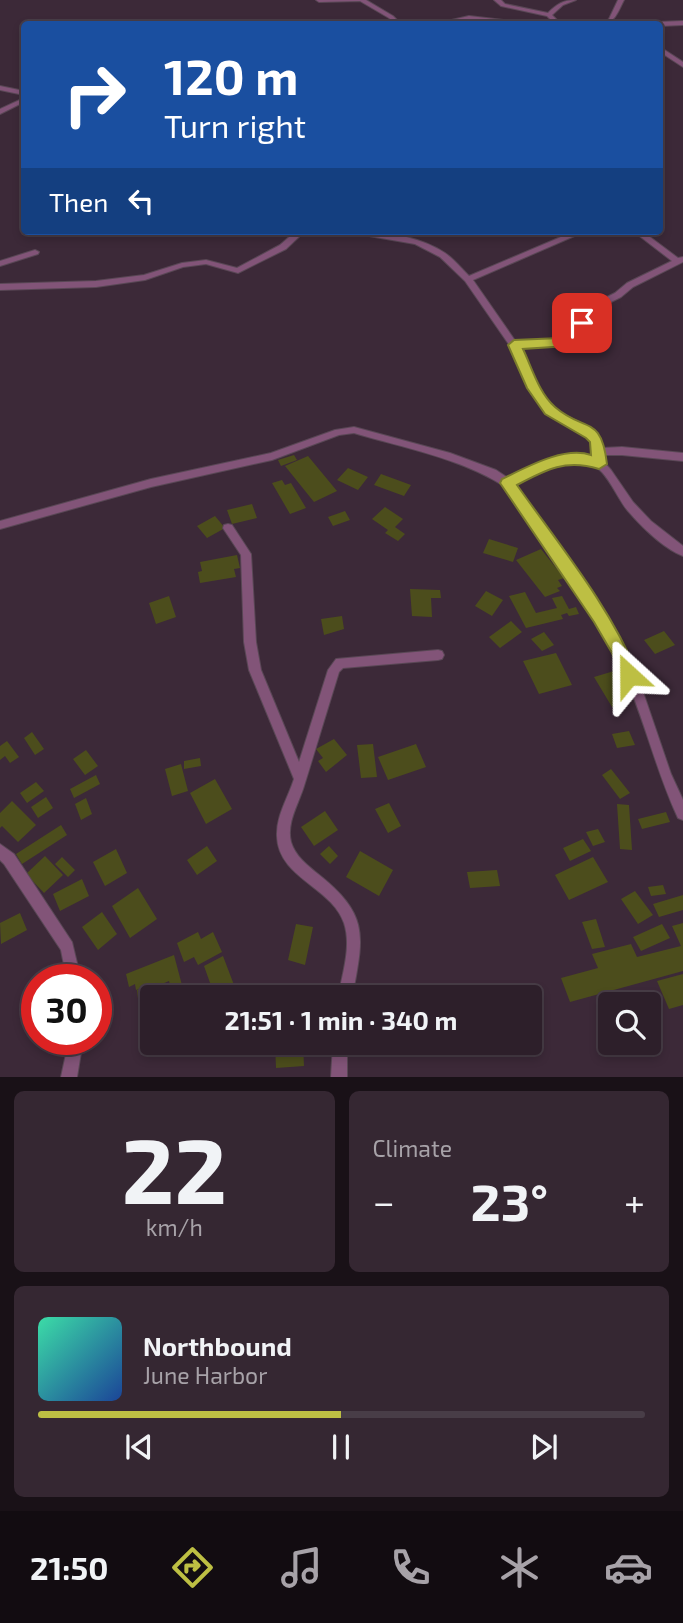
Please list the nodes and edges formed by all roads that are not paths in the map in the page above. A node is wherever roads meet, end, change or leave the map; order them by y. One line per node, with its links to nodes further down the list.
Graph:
1 (319, 0): 2 (street)
2 (360, 0): 7 (street)
3 (497, 0): 6 (street)
4 (573, 0): 6 (street)
5 (621, 0): 11 (street)
6 (549, 15): 10 (street)
7 (395, 21)
8 (454, 21): 9 (street)
9 (496, 21)
10 (555, 21)
11 (609, 21)
12 (683, 23): 13 (street)
13 (663, 24)
14 (663, 51): 15 (street)
15 (683, 65)
16 (0, 88): 17 (street)
17 (21, 92)
18 (21, 102): 19 (street)
19 (0, 112)
20 (296, 235): 28 (street)
21 (376, 235): 27 (street)
22 (572, 235): 27 (street)
23 (643, 235): 25 (street)
24 (35, 252): 26 (street)
25 (679, 260): 29 (street)
26 (0, 264)
27 (468, 279): 29 (street)
28 (0, 287)
29 (514, 345): 30 (street)
30 (597, 441): 31 (street); 32 (street)
31 (622, 451): 32 (street); 33 (street)
32 (598, 452): 34 (street)
33 (683, 457)
34 (599, 464): 35 (street); 38 (street)
35 (508, 483): 36 (street); 41 (street)
36 (0, 525)
37 (228, 528): 40 (street)
38 (683, 552)
39 (438, 654): 40 (street)
40 (300, 779): 44 (street)
41 (683, 814)
42 (0, 851): 43 (street)
43 (71, 964)
44 (347, 985)
45 (73, 1055): 47 (street)
46 (340, 1055): 48 (street)
47 (69, 1077)
48 (339, 1077)

